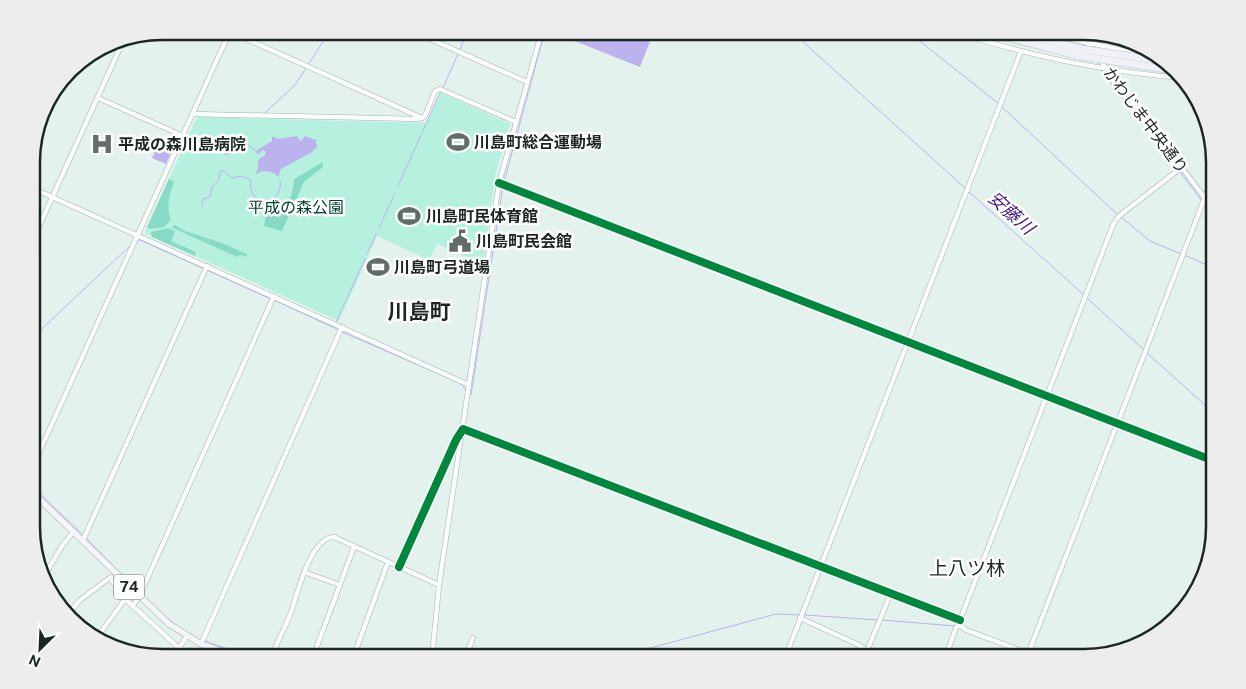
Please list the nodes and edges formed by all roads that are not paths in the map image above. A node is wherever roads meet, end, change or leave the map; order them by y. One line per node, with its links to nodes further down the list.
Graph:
1 (226, 40): 19 (street)
2 (250, 40): 20 (street)
3 (432, 40): 17 (street)
4 (539, 40): 17 (street)
5 (984, 40): 11 (street)
6 (1015, 40): 15 (highway, bridge)
7 (1046, 40): 13 (highway, bridge)
8 (1076, 40): 9 (street)
9 (1086, 42): 12 (street); 14 (street, かわじま中央通り)
10 (120, 47): 18 (street)
11 (1021, 51): 14 (street); 33 (street)
12 (1138, 53)
13 (1148, 59)
14 (1108, 69): 16 (street); 23 (street, かわじま中央通り)
15 (1167, 72)
16 (1167, 73)
17 (527, 82): 21 (street)
18 (98, 98): 22 (street); 26 (street)
19 (193, 114): 20 (street); 22 (street)
20 (423, 118): 21 (street)
21 (516, 122): 24 (street)
22 (183, 136): 29 (street)
23 (1182, 167): 27 (street, かわじま中央通り); 35 (street)
24 (499, 183): 33 (street); 34 (street)
25 (40, 192): 26 (street)
26 (52, 197): 28 (street); 29 (street)
27 (1205, 197): 36 (street)
28 (40, 224)
29 (138, 235): 30 (street); 38 (street)
30 (206, 266): 31 (street); 42 (street)
31 (274, 296): 32 (street); 54 (street)
32 (342, 328): 34 (street); 65 (street)
33 (908, 342): 35 (street); 45 (street)
34 (468, 385): 37 (street)
35 (1046, 396): 36 (street); 60 (street)
36 (1117, 424): 39 (street); 78 (street)
37 (463, 429): 45 (street); 46 (street); 52 (street)
38 (40, 450)
39 (1206, 459)
40 (40, 499): 41 (main road, 74)
41 (74, 531): 42 (main road, 74); 47 (street)
42 (83, 540): 49 (main road, 74)
43 (354, 546): 44 (street); 48 (street); 51 (street)
44 (388, 562): 46 (street); 70 (street)
45 (821, 566): 53 (street); 58 (street)
46 (399, 567): 52 (street)
47 (48, 570)
48 (304, 572): 51 (street); 68 (street)
49 (116, 573): 50 (street); 54 (main road, 74)
50 (110, 578): 55 (street); 57 (street)
51 (340, 585): 69 (street)
52 (439, 585): 71 (street)
53 (891, 593): 60 (street); 75 (street)
54 (139, 597): 56 (street); 59 (main road, 74)
55 (125, 599): 56 (street); 62 (street)
56 (133, 605): 61 (street)
57 (72, 610)
58 (800, 618): 73 (street); 74 (street)
59 (166, 622): 61 (street); 63 (main road, 74)
60 (959, 623): 76 (street); 77 (street)
61 (160, 629): 66 (street)
62 (101, 632)
63 (187, 636): 65 (main road, 74); 66 (street)
64 (473, 638): 72 (street)
65 (201, 644): 67 (main road, 74)
66 (180, 648)
67 (216, 649)
68 (275, 649)
69 (317, 649)
70 (356, 649)
71 (433, 649)
72 (469, 649)
73 (789, 649)
74 (866, 649)
75 (868, 649)
76 (948, 649)
77 (1012, 649)
78 (1029, 649)

